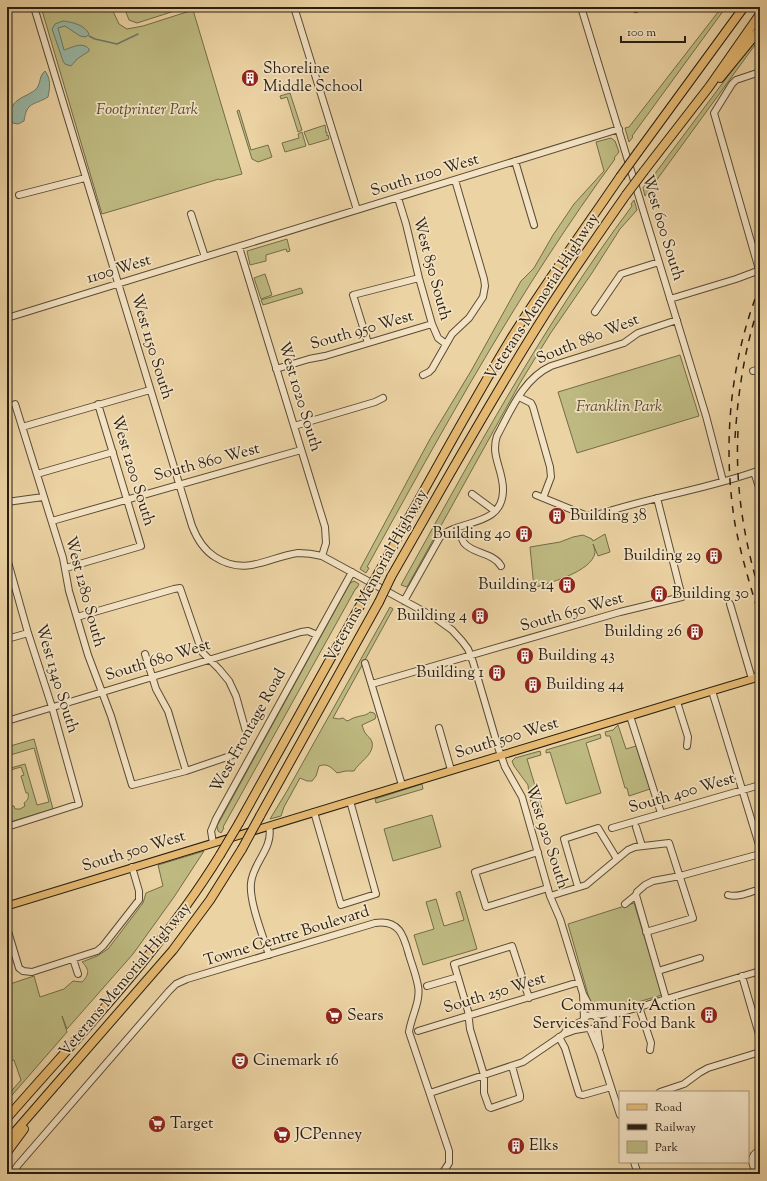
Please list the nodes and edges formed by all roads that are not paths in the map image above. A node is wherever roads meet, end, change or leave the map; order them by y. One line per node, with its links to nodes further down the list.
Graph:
1 (34, 7): 11 (street, West 1150 South)
2 (294, 7): 15 (street)
3 (581, 7): 9 (street, West 600 South)
4 (744, 7): 152 (highway, Veterans Memorial Highway, bridge)
5 (760, 14): 8 (highway, Veterans Memorial Highway)
6 (760, 29): 8 (highway)
7 (760, 72): 21 (street)
8 (708, 87): 147 (highway, Veterans Memorial Highway, bridge)
9 (619, 129): 10 (street, South 1100 West); 20 (street, West 600 South)
10 (515, 161): 12 (street, South 1100 West); 17 (street)
11 (86, 178): 13 (street); 23 (street, West 1150 South)
12 (455, 180): 14 (street, South 1100 West); 30 (street)
13 (19, 195)
14 (398, 198): 15 (street, South 1100 West); 22 (street, West 850 South)
15 (357, 210): 18 (street, South 1100 West)
16 (191, 214): 19 (street)
17 (534, 226)
18 (239, 247): 19 (street, 1100 West); 31 (street, West 1020 South)
19 (205, 258): 23 (street, 1100 West)
20 (659, 262): 24 (street, West 600 South); 25 (street)
21 (760, 272): 24 (street)
22 (418, 278): 28 (street, West 850 South); 29 (street)
23 (117, 284): 26 (street, 1100 West); 33 (street, West 1150 South)
24 (670, 299): 27 (street, West 600 South)
25 (595, 312)
26 (7, 318)
27 (677, 320): 34 (street, South 880 West); 45 (street, West 600 South)
28 (432, 324): 29 (street, South 950 West); 30 (street, West 850 South)
29 (368, 343): 31 (street, South 950 West)
30 (446, 344): 32 (street)
31 (276, 369): 38 (street, West 1020 South)
32 (423, 375)
33 (150, 390): 37 (street); 46 (street, West 1150 South)
34 (519, 397): 51 (street); 55 (street, South 880 West)
35 (383, 398): 38 (street)
36 (14, 404): 39 (street, West 1280 South)
37 (98, 404): 39 (street); 41 (street, West 1200 South)
38 (294, 426): 40 (street, West 1020 South)
39 (22, 427): 44 (street, West 1280 South)
40 (301, 450): 46 (street, South 860 West); 58 (street, West 1020 South)
41 (113, 452): 44 (street); 53 (street, West 1200 South)
42 (760, 466): 45 (street)
43 (757, 471): 45 (street); 47 (street)
44 (37, 474): 50 (street, West 1280 South)
45 (724, 479): 52 (street)
46 (180, 485): 53 (street, South 860 West); 58 (street, West 1150 South)
47 (760, 490)
48 (472, 494): 55 (street)
49 (536, 495): 51 (street)
50 (43, 497): 54 (street); 56 (street, West 1280 South)
51 (543, 498): 52 (street)
52 (657, 498): 72 (street, South 650 West)
53 (127, 499): 56 (street, South 860 West); 61 (street, West 1200 South)
54 (7, 502)
55 (495, 511): 57 (street)
56 (52, 521): 61 (street, West 1280 South)
57 (458, 528): 60 (street); 65 (street)
58 (322, 556): 63 (street, West 920 South)
59 (8, 562): 68 (street, West 1340 South)
60 (500, 566)
61 (66, 568): 67 (street, West 1280 South)
62 (760, 571): 64 (street)
63 (352, 572): 65 (street, West 920 South); 69 (street, West Frontage Road)
64 (760, 577)
65 (404, 601): 72 (street, West 920 South)
66 (730, 604): 76 (street)
67 (76, 617): 73 (street); 79 (street, West 1280 South)
68 (28, 633): 70 (street); 81 (street, West 1340 South)
69 (317, 635): 73 (street, South 680 West); 87 (street, West Frontage Road)
70 (7, 639)
71 (145, 654): 75 (street)
72 (470, 656): 77 (street, South 650 West); 88 (street, West 920 South)
73 (208, 659): 75 (street, South 680 West); 85 (street)
74 (365, 662): 77 (street)
75 (152, 676): 79 (street, South 680 West); 90 (street)
76 (757, 677): 78 (main road, South 500 West)
77 (372, 684): 91 (street)
78 (712, 691): 80 (main road, South 500 West); 93 (street)
79 (102, 692): 81 (street, South 680 West); 90 (street, West 1280 South)
80 (677, 702): 82 (main road, South 500 West); 86 (street)
81 (52, 707): 83 (street, South 680 West); 98 (street, West 1340 South)
82 (630, 716): 88 (main road, South 500 West); 96 (street)
83 (7, 721)
84 (439, 728): 89 (street)
85 (242, 745): 87 (street); 90 (street)
86 (687, 746)
87 (254, 750): 101 (street, West Frontage Road)
88 (501, 755): 89 (main road, South 500 West); 104 (street, West 920 South)
89 (451, 770): 91 (main road, South 500 West)
90 (186, 771)
91 (402, 785): 94 (main road, South 500 West)
92 (760, 785): 93 (street, South 400 West)
93 (743, 791): 96 (street, South 400 West); 103 (street)
94 (350, 801): 95 (main road, South 500 West); 95 (street)
95 (314, 812): 97 (main road, South 500 West)
96 (661, 814): 100 (street, South 400 West)
97 (269, 826): 101 (main road, South 500 West); 119 (street)
98 (7, 827)
99 (636, 827): 102 (street)
100 (612, 828)
101 (213, 843): 107 (main road, South 500 West)
102 (642, 846): 106 (street); 108 (street)
103 (760, 848)
104 (538, 852): 110 (street, West 920 South); 110 (street)
105 (760, 854): 108 (street)
106 (617, 859): 109 (street); 109 (street)
107 (132, 868): 116 (main road, South 500 West); 121 (street)
108 (680, 876): 112 (street); 118 (street)
109 (578, 887): 114 (street)
110 (548, 888): 114 (street, West 920 South)
111 (760, 890): 113 (street)
112 (636, 895): 115 (street); 118 (street)
113 (728, 895)
114 (550, 896): 127 (street, West 920 South)
115 (625, 904)
116 (7, 906)
117 (7, 928): 121 (street)
118 (646, 932): 122 (street)
119 (269, 955): 150 (street, Towne Centre Boulevard); 157 (street, Towne Centre Boulevard)
120 (700, 958): 122 (street)
121 (73, 959): 124 (street)
122 (658, 971): 131 (street)
123 (760, 971): 125 (street)
124 (78, 974)
125 (742, 976): 131 (street); 141 (street)
126 (458, 977): 128 (street); 130 (street); 135 (street)
127 (579, 982): 129 (street, West 920 South); 130 (street, South 250 West)
128 (428, 986)
129 (583, 994): 134 (street, West 920 South); 136 (street, West 920 South)
130 (528, 998): 135 (street, South 250 West)
131 (666, 999): 132 (street)
132 (639, 1007): 133 (street); 142 (street)
133 (616, 1014): 134 (street); 137 (street)
134 (595, 1015): 136 (street); 137 (street)
135 (469, 1016): 139 (street, South 250 West); 146 (street)
136 (584, 1019): 138 (street); 140 (street)
137 (598, 1025): 138 (street); 144 (street)
138 (589, 1028): 140 (street); 144 (street)
139 (418, 1031)
140 (561, 1035): 145 (street); 148 (street)
141 (760, 1038)
142 (650, 1050)
143 (760, 1052): 149 (street)
144 (600, 1053): 148 (street)
145 (512, 1066): 146 (street); 146 (street)
146 (484, 1075): 150 (street)
147 (56, 1085): 153 (highway, Veterans Memorial Highway); 155 (highway)
148 (611, 1087): 151 (street)
149 (663, 1091)
150 (430, 1093): 158 (street, Towne Centre Boulevard)
151 (618, 1105)
152 (7, 1118)
153 (7, 1141)
154 (760, 1150): 160 (street)
155 (7, 1152)
156 (634, 1163): 159 (street)
157 (12, 1174)
158 (442, 1174)
159 (638, 1174)
160 (757, 1174)

